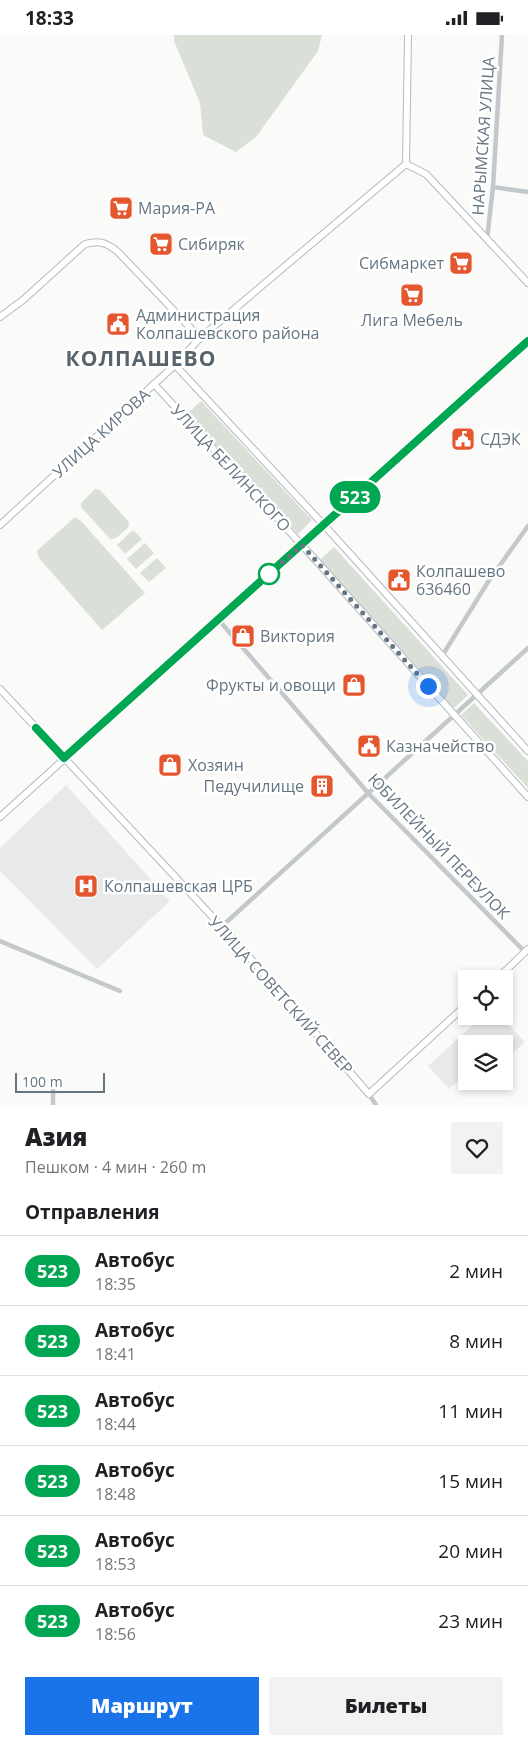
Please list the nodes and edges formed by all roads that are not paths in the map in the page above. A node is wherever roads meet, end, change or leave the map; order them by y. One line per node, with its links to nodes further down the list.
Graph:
1 (408, 35): 3 (street)
2 (502, 35): 4 (street, НАРЫМСКАЯ УЛИЦА)
3 (406, 164): 6 (street); 9 (street, УЛИЦА КИРОВА)
4 (493, 187): 5 (street); 6 (street, НАРЫМСКАЯ УЛИЦА)
5 (528, 192)
6 (487, 239): 7 (street)
7 (528, 283)
8 (0, 317): 9 (street)
9 (200, 338): 11 (street, УЛИЦА КИРОВА)
10 (528, 341): 14 (street)
11 (175, 365): 12 (street, УЛИЦА КИРОВА); 14 (street, УЛИЦА БЕЛИНСКОГО)
12 (154, 384): 13 (street, УЛИЦА КИРОВА); 16 (street, УЛИЦА БЕЛИНСКОГО)
13 (0, 525)
14 (324, 525): 16 (street); 19 (street, УЛИЦА БЕЛИНСКОГО)
15 (528, 527): 19 (street)
16 (302, 545): 17 (street); 22 (street, УЛИЦА БЕЛИНСКОГО)
17 (218, 619): 24 (street); 25 (street, ЮБИЛЕЙНЫЙ ПЕРЕУЛОК)
18 (528, 648): 21 (street)
19 (442, 657): 21 (street, УЛИЦА БЕЛИНСКОГО)
20 (0, 689): 24 (street, УЛИЦА СОВЕТСКИЙ СЕВЕР)
21 (475, 694): 22 (street); 23 (street, УЛИЦА БЕЛИНСКОГО)
22 (453, 715): 25 (street); 26 (street, УЛИЦА БЕЛИНСКОГО)
23 (528, 751)
24 (64, 758): 27 (street); 28 (street, УЛИЦА СОВЕТСКИЙ СЕВЕР)
25 (369, 794): 28 (street); 30 (street, ЮБИЛЕЙНЫЙ ПЕРЕУЛОК)
26 (528, 797)
27 (0, 817)
28 (221, 927): 35 (street, УЛИЦА СОВЕТСКИЙ СЕВЕР)
29 (0, 941): 32 (street)
30 (526, 951): 31 (street)
31 (506, 970)
32 (120, 991)
33 (458, 1012): 35 (street)
34 (53, 1090): 36 (street)
35 (369, 1094): 37 (street, УЛИЦА СОВЕТСКИЙ СЕВЕР)
36 (53, 1105)
37 (376, 1105)

